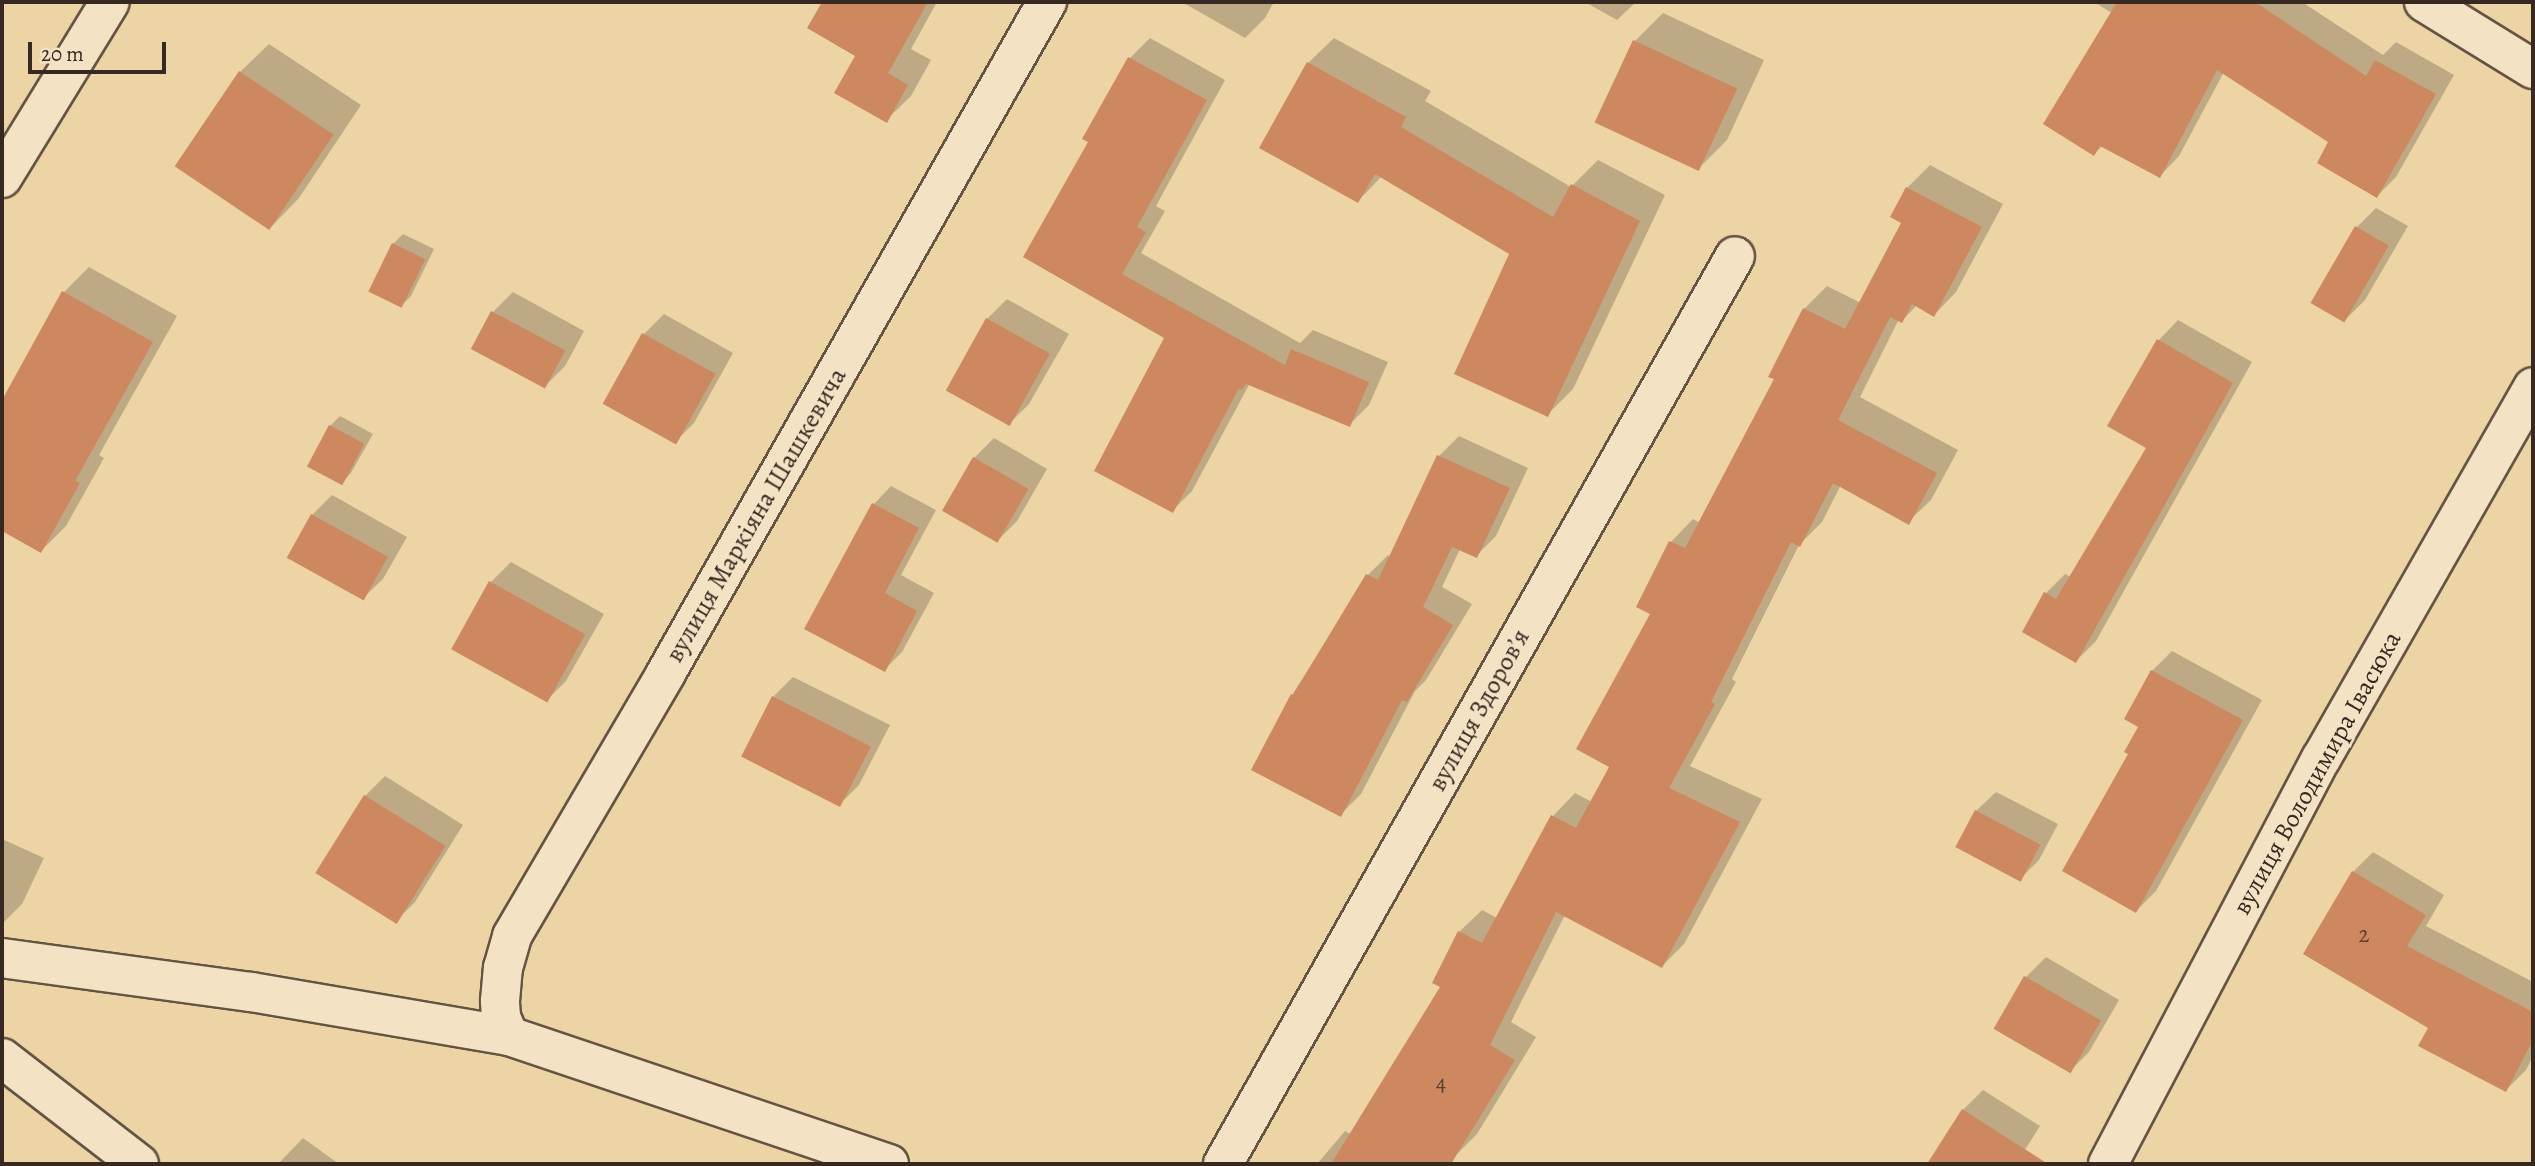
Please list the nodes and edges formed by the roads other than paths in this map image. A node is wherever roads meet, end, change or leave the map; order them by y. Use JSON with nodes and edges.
{"nodes":[{"id":1,"x":110,"y":2,"type":"edge"},
{"id":2,"x":1047,"y":2,"type":"edge"},
{"id":3,"x":2424,"y":2,"type":"edge"},
{"id":4,"x":2533,"y":69,"type":"edge"},
{"id":5,"x":2,"y":178,"type":"edge"},
{"id":6,"x":1735,"y":256,"type":"dead end"},
{"id":7,"x":2533,"y":387,"type":"edge"},
{"id":8,"x":2,"y":958,"type":"edge"},
{"id":9,"x":509,"y":1036,"type":"junction"},
{"id":10,"x":2,"y":1058,"type":"edge"},
{"id":11,"x":139,"y":1164,"type":"edge"},
{"id":12,"x":889,"y":1164,"type":"edge"},
{"id":13,"x":1223,"y":1164,"type":"edge"},
{"id":14,"x":2108,"y":1164,"type":"edge"}],
"edges":[{"from":1,"to":5,"type":"street"},
{"from":2,"to":9,"type":"street","name":"вулиця Маркіяна Шашкевича"},
{"from":3,"to":4,"type":"street"},
{"from":6,"to":13,"type":"street","name":"вулиця Здоровʼя"},
{"from":7,"to":14,"type":"street","name":"вулиця Володимира Івасюка"},
{"from":8,"to":9,"type":"street"},
{"from":9,"to":12,"type":"street"},
{"from":10,"to":11,"type":"street"}]}
